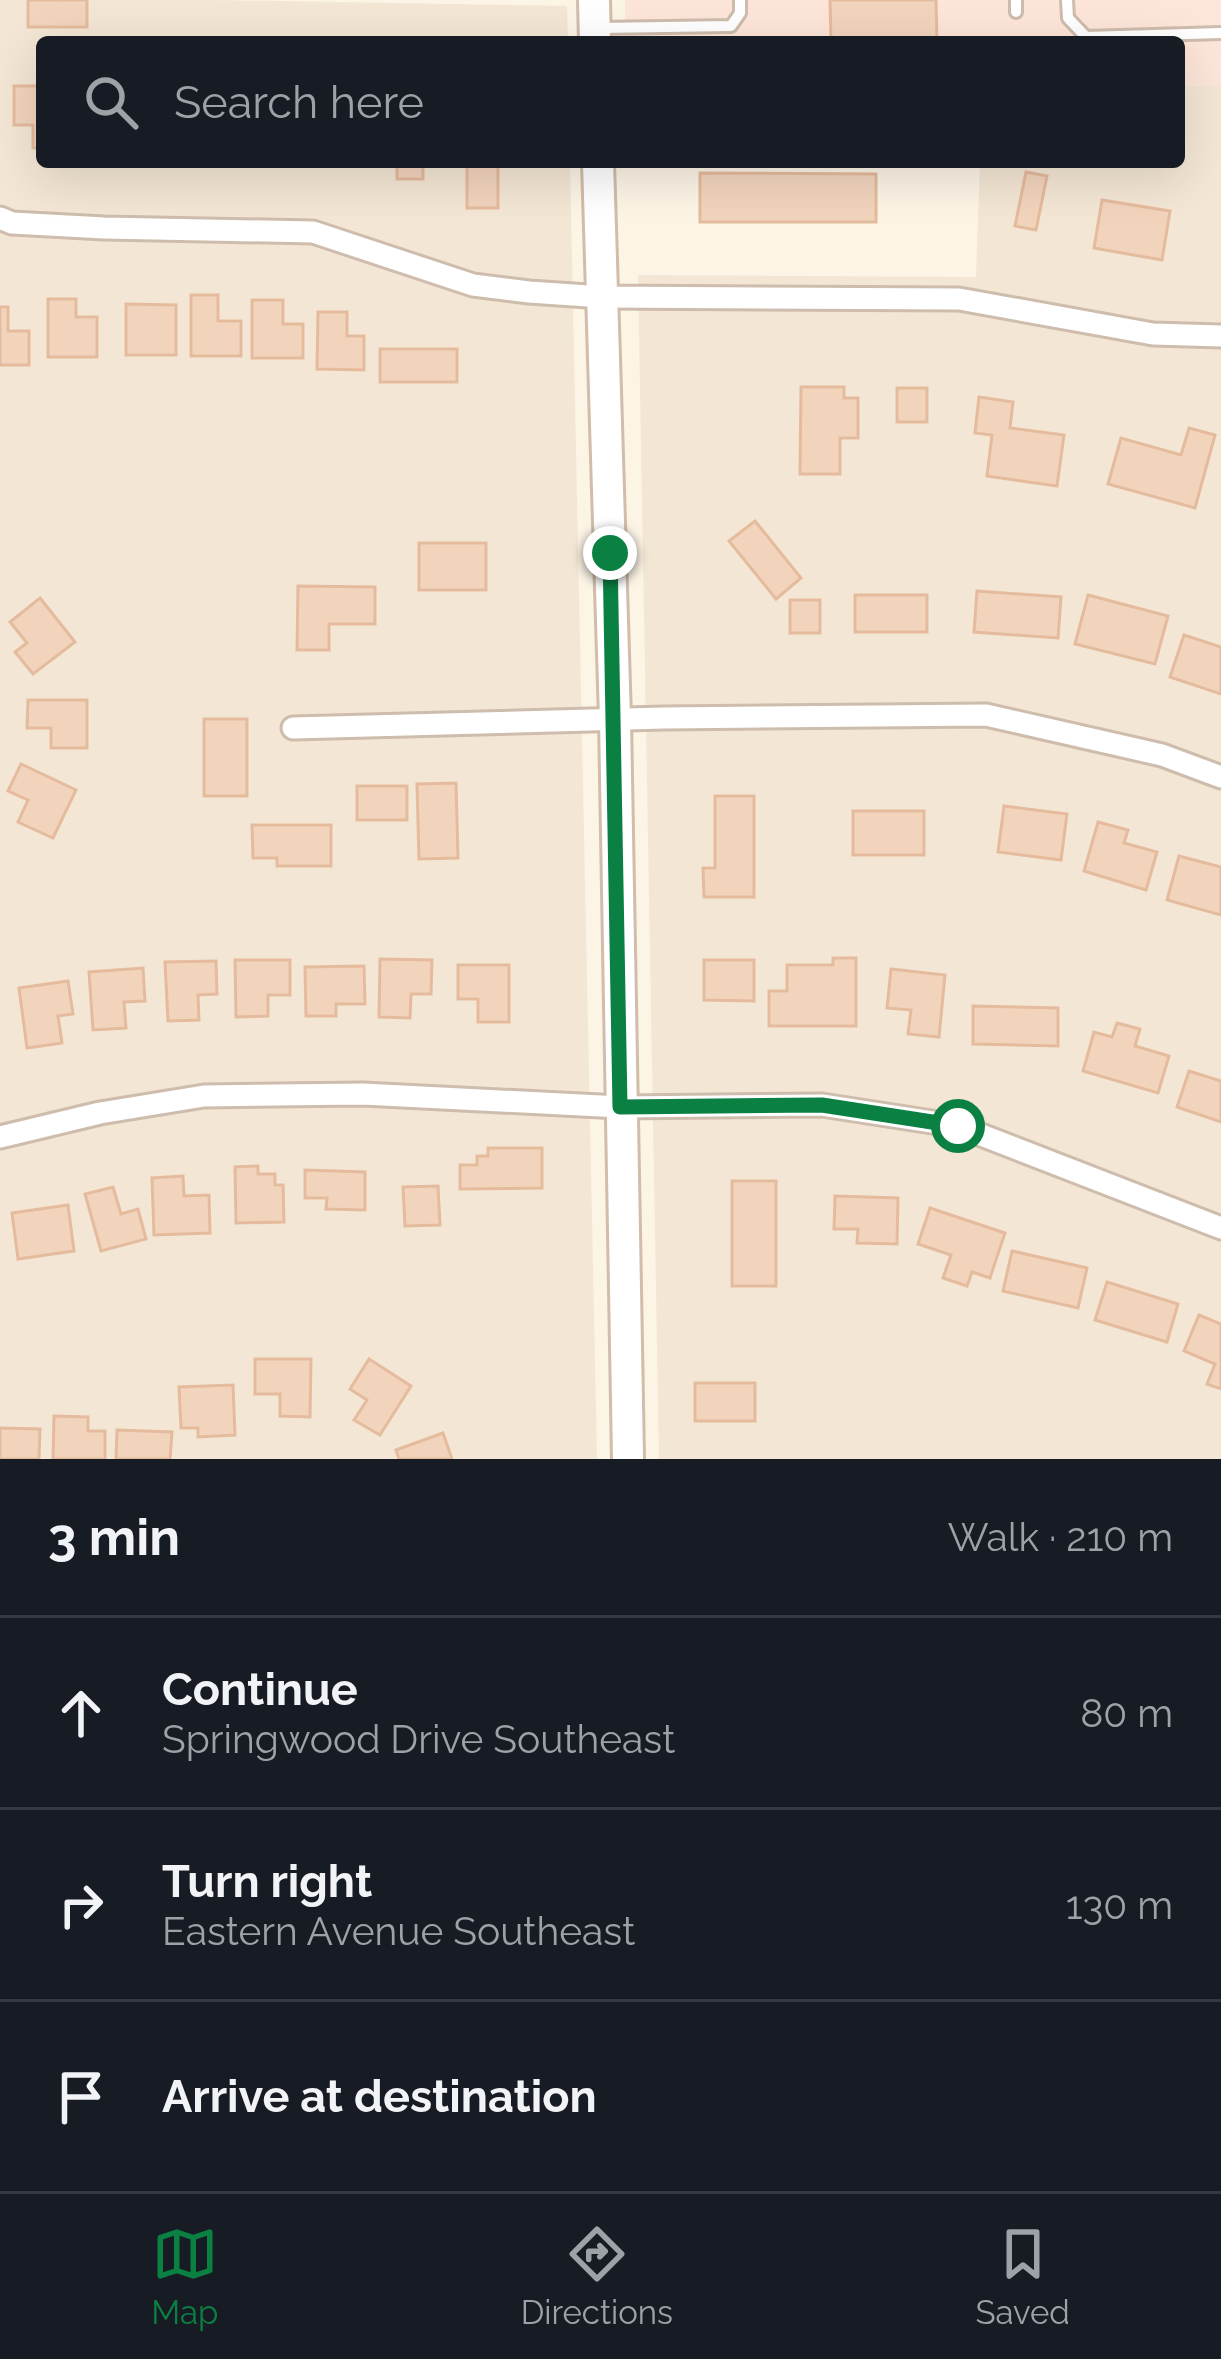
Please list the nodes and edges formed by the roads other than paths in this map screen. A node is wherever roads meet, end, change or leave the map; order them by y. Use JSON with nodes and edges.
{"nodes":[{"id":1,"x":740,"y":0,"type":"edge"},
{"id":2,"x":1067,"y":0,"type":"edge"},
{"id":3,"x":595,"y":23,"type":"edge"},
{"id":4,"x":1221,"y":33,"type":"edge"},
{"id":5,"x":1085,"y":36,"type":"edge"},
{"id":6,"x":1120,"y":36,"type":"edge"},
{"id":7,"x":598,"y":168,"type":"edge"},
{"id":8,"x":6,"y":220,"type":"edge"},
{"id":9,"x":603,"y":297,"type":"junction"},
{"id":10,"x":1221,"y":336,"type":"edge"},
{"id":11,"x":615,"y":718,"type":"junction"},
{"id":12,"x":293,"y":728,"type":"dead end"},
{"id":13,"x":1221,"y":777,"type":"edge"},
{"id":14,"x":620,"y":1107,"type":"junction"},
{"id":15,"x":0,"y":1137,"type":"edge"},
{"id":16,"x":1221,"y":1228,"type":"edge"},
{"id":17,"x":628,"y":1459,"type":"edge"}],
"edges":[{"from":1,"to":3,"type":"lane"},
{"from":2,"to":5,"type":"lane"},
{"from":4,"to":6,"type":"lane"},
{"from":7,"to":9,"type":"street"},
{"from":8,"to":9,"type":"street"},
{"from":9,"to":10,"type":"street"},
{"from":9,"to":11,"type":"street"},
{"from":11,"to":12,"type":"street"},
{"from":11,"to":13,"type":"street"},
{"from":11,"to":14,"type":"street"},
{"from":14,"to":15,"type":"street"},
{"from":14,"to":16,"type":"street"},
{"from":14,"to":17,"type":"street"}]}
